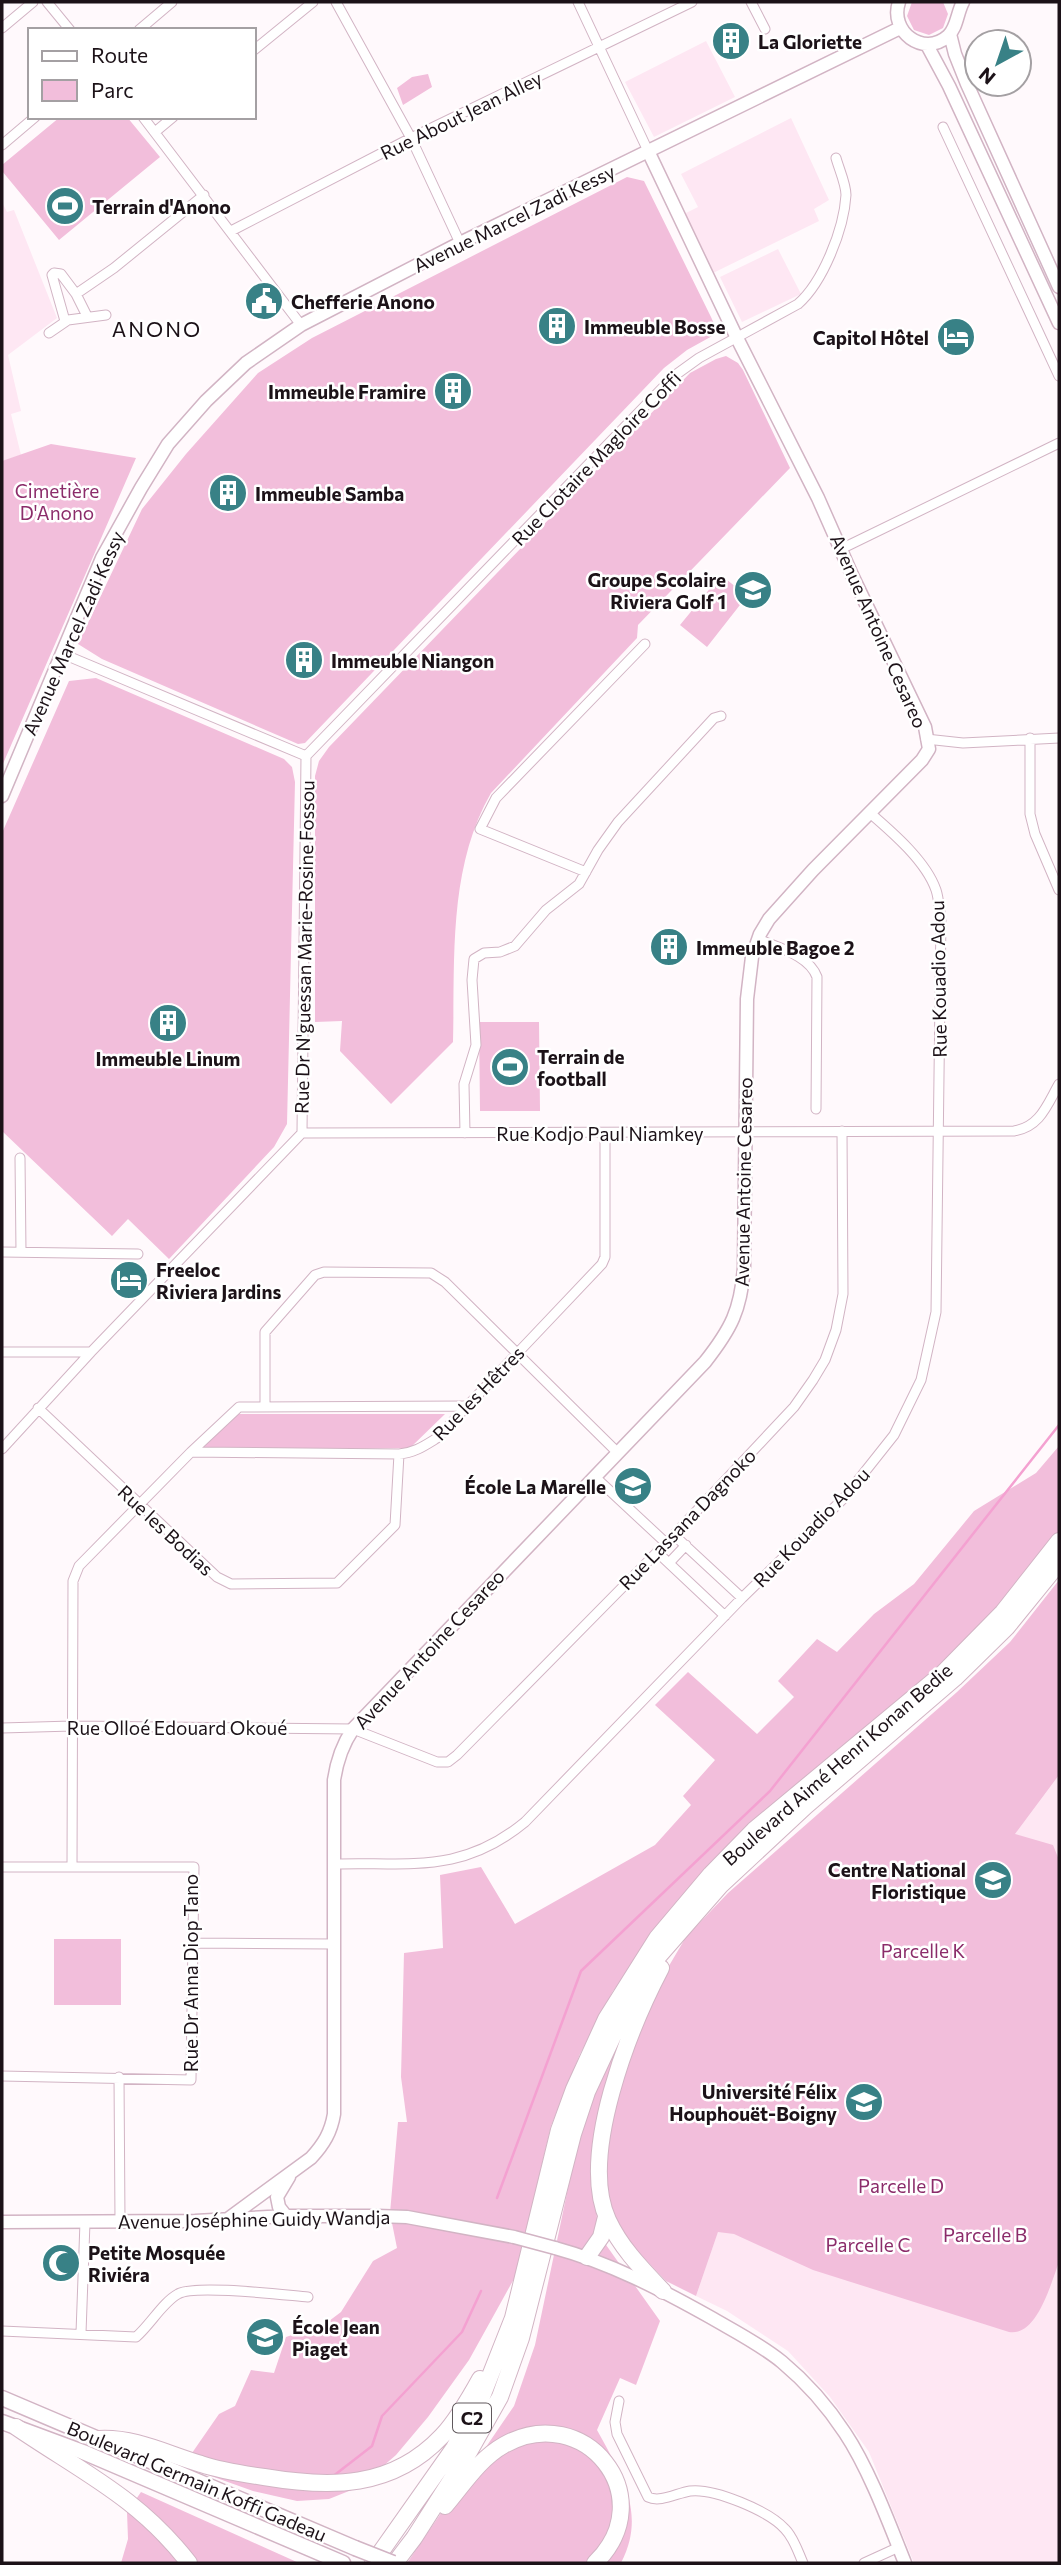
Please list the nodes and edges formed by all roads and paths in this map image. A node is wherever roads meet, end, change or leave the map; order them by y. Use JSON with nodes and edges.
{"nodes":[{"id":1,"x":33,"y":2,"type":"edge"},
{"id":2,"x":47,"y":2,"type":"edge"},
{"id":3,"x":172,"y":2,"type":"edge"},
{"id":4,"x":313,"y":2,"type":"edge"},
{"id":5,"x":336,"y":2,"type":"edge"},
{"id":6,"x":578,"y":2,"type":"edge"},
{"id":7,"x":692,"y":2,"type":"edge"},
{"id":8,"x":751,"y":2,"type":"edge"},
{"id":9,"x":897,"y":4,"type":"edge"},
{"id":10,"x":958,"y":5,"type":"edge"},
{"id":11,"x":2,"y":28,"type":"edge"},
{"id":12,"x":68,"y":28,"type":"edge"},
{"id":13,"x":141,"y":28,"type":"edge"},
{"id":14,"x":900,"y":28,"type":"junction"},
{"id":15,"x":765,"y":29,"type":"dead end"},
{"id":16,"x":950,"y":34,"type":"junction"},
{"id":17,"x":927,"y":45,"type":"junction"},
{"id":18,"x":599,"y":46,"type":"junction"},
{"id":19,"x":256,"y":48,"type":"edge"},
{"id":20,"x":33,"y":119,"type":"edge"},
{"id":21,"x":145,"y":119,"type":"edge"},
{"id":22,"x":171,"y":119,"type":"edge"},
{"id":23,"x":943,"y":127,"type":"dead end"},
{"id":24,"x":155,"y":132,"type":"junction"},
{"id":25,"x":411,"y":138,"type":"junction"},
{"id":26,"x":2,"y":145,"type":"edge"},
{"id":27,"x":649,"y":153,"type":"junction"},
{"id":28,"x":836,"y":158,"type":"dead end"},
{"id":29,"x":204,"y":195,"type":"junction"},
{"id":30,"x":231,"y":231,"type":"junction"},
{"id":31,"x":460,"y":243,"type":"junction"},
{"id":32,"x":1059,"y":287,"type":"edge"},
{"id":33,"x":76,"y":294,"type":"junction"},
{"id":34,"x":106,"y":315,"type":"dead end"},
{"id":35,"x":87,"y":316,"type":"junction"},
{"id":36,"x":65,"y":321,"type":"junction"},
{"id":37,"x":1059,"y":323,"type":"edge"},
{"id":38,"x":301,"y":325,"type":"junction"},
{"id":39,"x":49,"y":332,"type":"dead end"},
{"id":40,"x":736,"y":336,"type":"junction"},
{"id":41,"x":1059,"y":376,"type":"edge"},
{"id":42,"x":1059,"y":443,"type":"edge"},
{"id":43,"x":841,"y":549,"type":"junction"},
{"id":44,"x":645,"y":644,"type":"dead end"},
{"id":45,"x":63,"y":654,"type":"junction"},
{"id":46,"x":721,"y":716,"type":"dead end"},
{"id":47,"x":1030,"y":738,"type":"junction"},
{"id":48,"x":1059,"y":738,"type":"edge"},
{"id":49,"x":926,"y":739,"type":"junction"},
{"id":50,"x":306,"y":756,"type":"junction"},
{"id":51,"x":2,"y":796,"type":"edge"},
{"id":52,"x":870,"y":813,"type":"junction"},
{"id":53,"x":586,"y":872,"type":"junction"},
{"id":54,"x":1059,"y":890,"type":"edge"},
{"id":55,"x":758,"y":939,"type":"junction"},
{"id":56,"x":1059,"y":1084,"type":"edge"},
{"id":57,"x":816,"y":1109,"type":"dead end"},
{"id":58,"x":842,"y":1131,"type":"junction"},
{"id":59,"x":940,"y":1131,"type":"junction"},
{"id":60,"x":302,"y":1133,"type":"junction"},
{"id":61,"x":465,"y":1133,"type":"junction"},
{"id":62,"x":605,"y":1133,"type":"junction"},
{"id":63,"x":745,"y":1133,"type":"junction"},
{"id":64,"x":20,"y":1158,"type":"dead end"},
{"id":65,"x":2,"y":1252,"type":"edge"},
{"id":66,"x":21,"y":1252,"type":"junction"},
{"id":67,"x":138,"y":1254,"type":"dead end"},
{"id":68,"x":2,"y":1352,"type":"edge"},
{"id":69,"x":92,"y":1352,"type":"junction"},
{"id":70,"x":517,"y":1354,"type":"junction"},
{"id":71,"x":265,"y":1405,"type":"junction"},
{"id":72,"x":464,"y":1406,"type":"junction"},
{"id":73,"x":38,"y":1408,"type":"junction"},
{"id":74,"x":2,"y":1449,"type":"edge"},
{"id":75,"x":191,"y":1452,"type":"junction"},
{"id":76,"x":617,"y":1452,"type":"junction"},
{"id":77,"x":399,"y":1454,"type":"junction"},
{"id":78,"x":594,"y":1476,"type":"junction"},
{"id":79,"x":139,"y":1505,"type":"junction"},
{"id":80,"x":674,"y":1535,"type":"junction"},
{"id":81,"x":1059,"y":1541,"type":"edge"},
{"id":82,"x":666,"y":1543,"type":"junction"},
{"id":83,"x":686,"y":1545,"type":"junction"},
{"id":84,"x":657,"y":1552,"type":"junction"},
{"id":85,"x":669,"y":1563,"type":"junction"},
{"id":86,"x":1059,"y":1563,"type":"edge"},
{"id":87,"x":742,"y":1598,"type":"junction"},
{"id":88,"x":725,"y":1616,"type":"junction"},
{"id":89,"x":72,"y":1726,"type":"junction"},
{"id":90,"x":2,"y":1728,"type":"edge"},
{"id":91,"x":353,"y":1728,"type":"junction"},
{"id":92,"x":335,"y":1864,"type":"junction"},
{"id":93,"x":72,"y":1866,"type":"junction"},
{"id":94,"x":2,"y":1867,"type":"edge"},
{"id":95,"x":680,"y":1935,"type":"junction"},
{"id":96,"x":193,"y":1943,"type":"junction"},
{"id":97,"x":333,"y":1944,"type":"junction"},
{"id":98,"x":2,"y":2076,"type":"edge"},
{"id":99,"x":119,"y":2077,"type":"junction"},
{"id":100,"x":294,"y":2169,"type":"junction"},
{"id":101,"x":286,"y":2216,"type":"junction"},
{"id":102,"x":606,"y":2217,"type":"junction"},
{"id":103,"x":120,"y":2221,"type":"junction"},
{"id":104,"x":225,"y":2221,"type":"junction"},
{"id":105,"x":2,"y":2222,"type":"edge"},
{"id":106,"x":85,"y":2222,"type":"junction"},
{"id":107,"x":587,"y":2257,"type":"junction"},
{"id":108,"x":663,"y":2291,"type":"junction"},
{"id":109,"x":308,"y":2297,"type":"dead end"},
{"id":110,"x":517,"y":2297,"type":"junction"},
{"id":111,"x":2,"y":2330,"type":"edge"},
{"id":112,"x":81,"y":2333,"type":"junction"},
{"id":113,"x":2,"y":2398,"type":"edge"},
{"id":114,"x":619,"y":2401,"type":"dead end"},
{"id":115,"x":9,"y":2424,"type":"edge"},
{"id":116,"x":99,"y":2439,"type":"junction"},
{"id":117,"x":414,"y":2538,"type":"junction"},
{"id":118,"x":899,"y":2547,"type":"junction"},
{"id":119,"x":189,"y":2563,"type":"edge"},
{"id":120,"x":342,"y":2563,"type":"edge"},
{"id":121,"x":373,"y":2563,"type":"edge"},
{"id":122,"x":394,"y":2563,"type":"edge"},
{"id":123,"x":595,"y":2563,"type":"edge"},
{"id":124,"x":803,"y":2563,"type":"edge"},
{"id":125,"x":864,"y":2563,"type":"edge"},
{"id":126,"x":905,"y":2563,"type":"edge"}],
"edges":[{"from":1,"to":11,"type":"street"},
{"from":2,"to":12,"type":"street"},
{"from":3,"to":13,"type":"street"},
{"from":4,"to":19,"type":"street"},
{"from":5,"to":25,"type":"street"},
{"from":6,"to":18,"type":"street"},
{"from":7,"to":18,"type":"street","name":"Rue About Jean Alley"},
{"from":8,"to":15,"type":"street"},
{"from":9,"to":14,"type":"street"},
{"from":10,"to":16,"type":"street"},
{"from":14,"to":17,"type":"street"},
{"from":14,"to":27,"type":"street","name":"Avenue Marcel Zadi Kessy"},
{"from":16,"to":17,"type":"street"},
{"from":16,"to":32,"type":"street"},
{"from":17,"to":37,"type":"street"},
{"from":18,"to":25,"type":"street","name":"Rue About Jean Alley"},
{"from":18,"to":27,"type":"street"},
{"from":20,"to":26,"type":"street"},
{"from":21,"to":24,"type":"street"},
{"from":22,"to":24,"type":"street"},
{"from":23,"to":41,"type":"street"},
{"from":24,"to":29,"type":"street"},
{"from":25,"to":30,"type":"street","name":"Rue About Jean Alley"},
{"from":25,"to":31,"type":"street"},
{"from":27,"to":31,"type":"street","name":"Avenue Marcel Zadi Kessy"},
{"from":27,"to":40,"type":"street","name":"Avenue Antoine Cesareo"},
{"from":28,"to":40,"type":"street","name":"Rue Clotaire Magloire Coffi"},
{"from":29,"to":30,"type":"street"},
{"from":29,"to":33,"type":"street"},
{"from":30,"to":38,"type":"street"},
{"from":31,"to":38,"type":"street","name":"Avenue Marcel Zadi Kessy"},
{"from":33,"to":35,"type":"street"},
{"from":33,"to":36,"type":"street"},
{"from":34,"to":35,"type":"street"},
{"from":35,"to":36,"type":"street"},
{"from":36,"to":39,"type":"street"},
{"from":38,"to":45,"type":"street","name":"Avenue Marcel Zadi Kessy"},
{"from":40,"to":43,"type":"street","name":"Avenue Antoine Cesareo"},
{"from":40,"to":50,"type":"street","name":"Rue Clotaire Magloire Coffi"},
{"from":42,"to":43,"type":"street"},
{"from":43,"to":49,"type":"street","name":"Avenue Antoine Cesareo"},
{"from":44,"to":53,"type":"street"},
{"from":45,"to":50,"type":"street","name":"Rue Dr N'guessan Marie-Rosine Fossou"},
{"from":45,"to":51,"type":"street","name":"Avenue Marcel Zadi Kessy"},
{"from":46,"to":53,"type":"street"},
{"from":47,"to":48,"type":"street"},
{"from":47,"to":49,"type":"street"},
{"from":47,"to":54,"type":"street"},
{"from":49,"to":52,"type":"street","name":"Avenue Antoine Cesareo"},
{"from":50,"to":60,"type":"street","name":"Rue Dr N'guessan Marie-Rosine Fossou"},
{"from":52,"to":55,"type":"street","name":"Avenue Antoine Cesareo"},
{"from":52,"to":59,"type":"street","name":"Rue Kouadio Adou"},
{"from":53,"to":61,"type":"street"},
{"from":55,"to":57,"type":"street"},
{"from":55,"to":63,"type":"street","name":"Avenue Antoine Cesareo"},
{"from":56,"to":59,"type":"street","name":"Rue Kodjo Paul Niamkey"},
{"from":58,"to":59,"type":"street","name":"Rue Kodjo Paul Niamkey"},
{"from":58,"to":63,"type":"street","name":"Rue Kodjo Paul Niamkey"},
{"from":58,"to":80,"type":"street","name":"Rue Lassana Dagnoko"},
{"from":59,"to":87,"type":"street","name":"Rue Kouadio Adou"},
{"from":60,"to":61,"type":"street","name":"Rue Kodjo Paul Niamkey"},
{"from":60,"to":69,"type":"street","name":"Rue Dr N'guessan Marie-Rosine Fossou"},
{"from":61,"to":62,"type":"street","name":"Rue Kodjo Paul Niamkey"},
{"from":62,"to":63,"type":"street","name":"Rue Kodjo Paul Niamkey"},
{"from":62,"to":70,"type":"street","name":"Rue les Hêtres"},
{"from":63,"to":76,"type":"street","name":"Avenue Antoine Cesareo"},
{"from":64,"to":66,"type":"street"},
{"from":65,"to":66,"type":"street"},
{"from":66,"to":67,"type":"street"},
{"from":68,"to":69,"type":"street"},
{"from":69,"to":73,"type":"street","name":"Rue Dr N'guessan Marie-Rosine Fossou"},
{"from":70,"to":71,"type":"street"},
{"from":70,"to":72,"type":"street","name":"Rue les Hêtres"},
{"from":70,"to":76,"type":"street"},
{"from":71,"to":72,"type":"street"},
{"from":71,"to":75,"type":"street"},
{"from":72,"to":77,"type":"street","name":"Rue les Hêtres"},
{"from":73,"to":74,"type":"street","name":"Rue Dr N'guessan Marie-Rosine Fossou"},
{"from":73,"to":79,"type":"street","name":"Rue les Bodias"},
{"from":75,"to":77,"type":"street","name":"Rue les Hêtres"},
{"from":75,"to":79,"type":"street"},
{"from":76,"to":78,"type":"street","name":"Avenue Antoine Cesareo"},
{"from":77,"to":79,"type":"street","name":"Rue les Bodias"},
{"from":78,"to":82,"type":"street"},
{"from":78,"to":91,"type":"street","name":"Avenue Antoine Cesareo"},
{"from":79,"to":89,"type":"street"},
{"from":80,"to":82,"type":"street","name":"Rue Lassana Dagnoko"},
{"from":80,"to":83,"type":"street"},
{"from":81,"to":110,"type":"highway","name":"Boulevard Aimé Henri Konan Bedie"},
{"from":82,"to":84,"type":"street","name":"Rue Lassana Dagnoko"},
{"from":83,"to":85,"type":"street"},
{"from":83,"to":87,"type":"street"},
{"from":84,"to":85,"type":"street"},
{"from":84,"to":91,"type":"street","name":"Rue Lassana Dagnoko"},
{"from":85,"to":88,"type":"street"},
{"from":86,"to":95,"type":"highway","name":"Boulevard Aimé Henri Konan Bedie"},
{"from":87,"to":88,"type":"street","name":"Rue Kouadio Adou"},
{"from":88,"to":92,"type":"street","name":"Rue Kouadio Adou"},
{"from":89,"to":90,"type":"street","name":"Rue Olloé Edouard Okoué"},
{"from":89,"to":91,"type":"street","name":"Rue Olloé Edouard Okoué"},
{"from":89,"to":93,"type":"street"},
{"from":91,"to":92,"type":"street","name":"Avenue Antoine Cesareo"},
{"from":92,"to":97,"type":"street","name":"Avenue Antoine Cesareo"},
{"from":93,"to":94,"type":"street","name":"Rue Dr Anna Diop Tano"},
{"from":93,"to":96,"type":"street","name":"Rue Dr Anna Diop Tano"},
{"from":95,"to":102,"type":"highway"},
{"from":95,"to":117,"type":"highway","name":"Boulevard Aimé Henri Konan Bedie"},
{"from":96,"to":97,"type":"street"},
{"from":96,"to":99,"type":"street","name":"Rue Dr Anna Diop Tano"},
{"from":97,"to":100,"type":"street","name":"Avenue Antoine Cesareo"},
{"from":98,"to":99,"type":"street","name":"Rue Dr Anna Diop Tano"},
{"from":99,"to":103,"type":"street"},
{"from":100,"to":101,"type":"street"},
{"from":100,"to":104,"type":"street","name":"Avenue Antoine Cesareo"},
{"from":101,"to":104,"type":"street","name":"Avenue Joséphine Guidy Wandja"},
{"from":101,"to":107,"type":"street","name":"Avenue Joséphine Guidy Wandja","bridge":true},
{"from":102,"to":107,"type":"highway"},
{"from":102,"to":108,"type":"highway"},
{"from":103,"to":104,"type":"street","name":"Avenue Joséphine Guidy Wandja"},
{"from":103,"to":106,"type":"street","name":"Avenue Joséphine Guidy Wandja"},
{"from":105,"to":106,"type":"street","name":"Avenue Joséphine Guidy Wandja"},
{"from":106,"to":112,"type":"street"},
{"from":107,"to":108,"type":"street","name":"Avenue Joséphine Guidy Wandja"},
{"from":108,"to":118,"type":"street","name":"Avenue Joséphine Guidy Wandja"},
{"from":109,"to":112,"type":"street"},
{"from":110,"to":116,"type":"highway"},
{"from":110,"to":121,"type":"highway","name":"Boulevard Aimé Henri Konan Bedie","number":"C2"},
{"from":111,"to":112,"type":"street"},
{"from":113,"to":116,"type":"main road","name":"Boulevard Germain Koffi Gadeau"},
{"from":114,"to":124,"type":"street"},
{"from":115,"to":119,"type":"highway"},
{"from":115,"to":120,"type":"main road","name":"Boulevard Germain Koffi Gadeau"},
{"from":116,"to":122,"type":"main road","name":"Boulevard Germain Koffi Gadeau","bridge":true},
{"from":117,"to":122,"type":"highway","name":"Boulevard Aimé Henri Konan Bedie"},
{"from":117,"to":123,"type":"highway"},
{"from":118,"to":125,"type":"street"},
{"from":118,"to":126,"type":"street","name":"Avenue Joséphine Guidy Wandja"}]}
